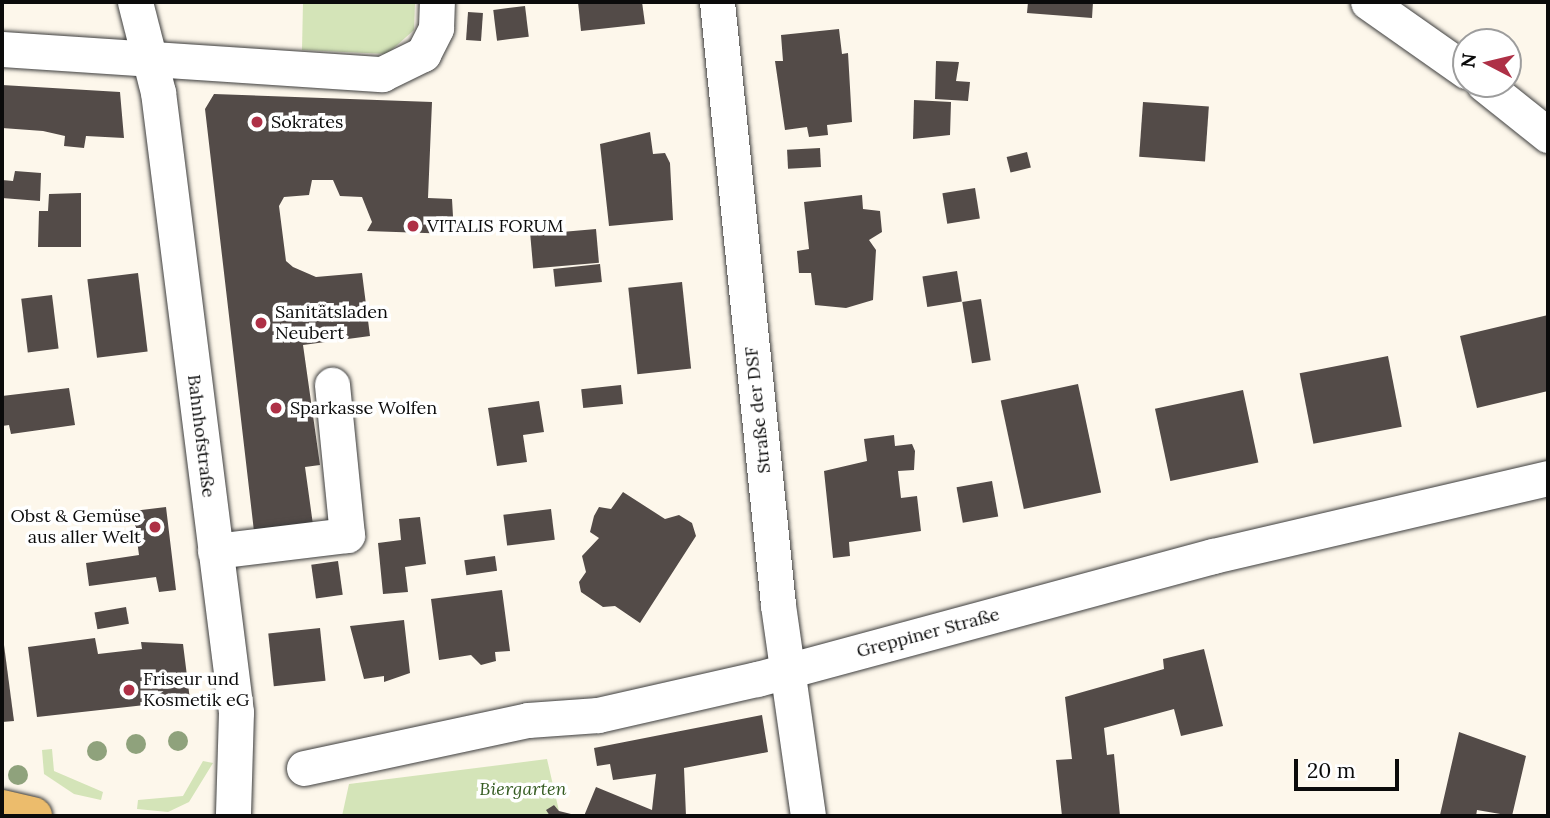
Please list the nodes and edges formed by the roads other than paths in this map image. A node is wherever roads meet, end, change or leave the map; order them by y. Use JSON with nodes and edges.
{"nodes":[{"id":1,"x":135,"y":2,"type":"edge"},
{"id":2,"x":437,"y":2,"type":"edge"},
{"id":3,"x":717,"y":2,"type":"edge"},
{"id":4,"x":1368,"y":2,"type":"edge"},
{"id":5,"x":2,"y":49,"type":"edge"},
{"id":6,"x":151,"y":57,"type":"junction"},
{"id":7,"x":1452,"y":61,"type":"edge"},
{"id":8,"x":1502,"y":98,"type":"edge"},
{"id":9,"x":1548,"y":135,"type":"edge"},
{"id":10,"x":332,"y":385,"type":"dead end"},
{"id":11,"x":1548,"y":478,"type":"edge"},
{"id":12,"x":215,"y":551,"type":"junction"},
{"id":13,"x":788,"y":670,"type":"junction"},
{"id":14,"x":304,"y":768,"type":"dead end"},
{"id":15,"x":2,"y":809,"type":"edge"},
{"id":16,"x":33,"y":816,"type":"edge"},
{"id":17,"x":233,"y":816,"type":"edge"},
{"id":18,"x":808,"y":816,"type":"edge"}],
"edges":[{"from":1,"to":6,"type":"street","name":"Bahnhofstraße"},
{"from":2,"to":6,"type":"street"},
{"from":3,"to":13,"type":"street","name":"Straße der DSF"},
{"from":4,"to":7,"type":"street"},
{"from":5,"to":6,"type":"street"},
{"from":6,"to":12,"type":"street","name":"Bahnhofstraße"},
{"from":8,"to":9,"type":"street"},
{"from":10,"to":12,"type":"street"},
{"from":11,"to":13,"type":"street","name":"Greppiner Straße"},
{"from":12,"to":17,"type":"street","name":"Bahnhofstraße"},
{"from":13,"to":14,"type":"street","name":"Greppiner Straße"},
{"from":13,"to":18,"type":"street","name":"Straße der DSF"},
{"from":15,"to":16,"type":"main road"}]}
